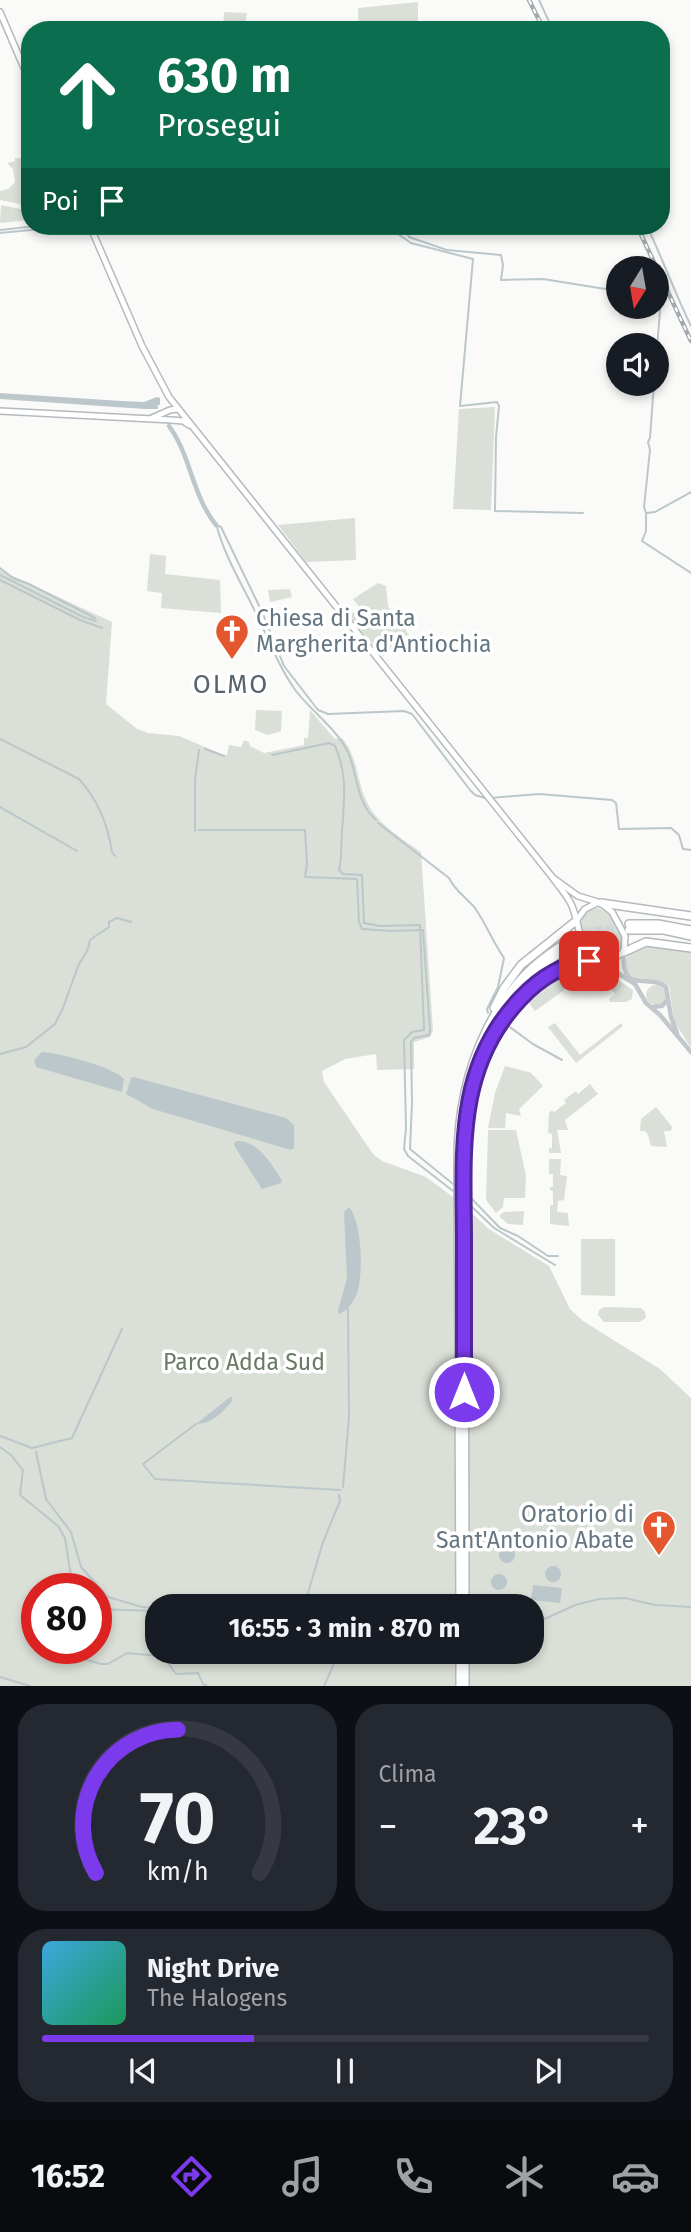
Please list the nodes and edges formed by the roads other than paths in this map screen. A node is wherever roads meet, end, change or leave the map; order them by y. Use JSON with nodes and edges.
{"nodes":[{"id":1,"x":0,"y":12,"type":"edge"},
{"id":2,"x":21,"y":61,"type":"edge"},
{"id":3,"x":94,"y":235,"type":"edge"},
{"id":4,"x":169,"y":397,"type":"junction"},
{"id":5,"x":178,"y":409,"type":"junction"},
{"id":6,"x":0,"y":411,"type":"edge"},
{"id":7,"x":164,"y":413,"type":"junction"},
{"id":8,"x":149,"y":418,"type":"junction"},
{"id":9,"x":171,"y":420,"type":"junction"},
{"id":10,"x":196,"y":432,"type":"junction"},
{"id":11,"x":553,"y":878,"type":"junction"},
{"id":12,"x":600,"y":903,"type":"junction"},
{"id":13,"x":691,"y":916,"type":"edge"},
{"id":14,"x":576,"y":920,"type":"junction"},
{"id":15,"x":691,"y":930,"type":"edge"},
{"id":16,"x":691,"y":936,"type":"edge"},
{"id":17,"x":576,"y":941,"type":"tunnel mouth"},
{"id":18,"x":691,"y":948,"type":"edge"},
{"id":19,"x":624,"y":952,"type":"junction"},
{"id":20,"x":598,"y":960,"type":"junction"},
{"id":21,"x":652,"y":982,"type":"junction"},
{"id":22,"x":668,"y":995,"type":"junction"},
{"id":23,"x":643,"y":996,"type":"junction"},
{"id":24,"x":651,"y":1007,"type":"junction"},
{"id":25,"x":679,"y":1037,"type":"junction"},
{"id":26,"x":483,"y":1045,"type":"junction"},
{"id":27,"x":691,"y":1052,"type":"edge"},
{"id":28,"x":462,"y":1538,"type":"junction"},
{"id":29,"x":460,"y":1594,"type":"edge"},
{"id":30,"x":464,"y":1594,"type":"edge"},
{"id":31,"x":461,"y":1664,"type":"edge"},
{"id":32,"x":464,"y":1664,"type":"edge"},
{"id":33,"x":463,"y":1686,"type":"edge"}],
"edges":[{"from":1,"to":2,"type":"main road"},
{"from":3,"to":4,"type":"main road"},
{"from":4,"to":5,"type":"main road"},
{"from":4,"to":7,"type":"main road"},
{"from":5,"to":7,"type":"main road"},
{"from":5,"to":9,"type":"main road"},
{"from":5,"to":10,"type":"main road"},
{"from":6,"to":8,"type":"main road"},
{"from":7,"to":8,"type":"main road"},
{"from":8,"to":9,"type":"main road"},
{"from":9,"to":10,"type":"main road"},
{"from":10,"to":11,"type":"main road"},
{"from":11,"to":12,"type":"main road"},
{"from":11,"to":14,"type":"main road"},
{"from":12,"to":13,"type":"highway"},
{"from":12,"to":14,"type":"main road"},
{"from":12,"to":19,"type":"main road"},
{"from":14,"to":20,"type":"main road"},
{"from":14,"to":26,"type":"highway"},
{"from":15,"to":16,"type":"highway"},
{"from":17,"to":26,"type":"highway"},
{"from":18,"to":19,"type":"highway"},
{"from":19,"to":20,"type":"main road"},
{"from":19,"to":21,"type":"street"},
{"from":20,"to":23,"type":"street"},
{"from":20,"to":26,"type":"highway"},
{"from":21,"to":22,"type":"street"},
{"from":21,"to":23,"type":"street"},
{"from":22,"to":24,"type":"street"},
{"from":22,"to":25,"type":"street"},
{"from":23,"to":24,"type":"street"},
{"from":24,"to":25,"type":"street"},
{"from":25,"to":27,"type":"street"},
{"from":26,"to":28,"type":"highway"},
{"from":28,"to":29,"type":"highway"},
{"from":28,"to":30,"type":"highway"},
{"from":31,"to":33,"type":"highway"},
{"from":32,"to":33,"type":"highway"}]}
